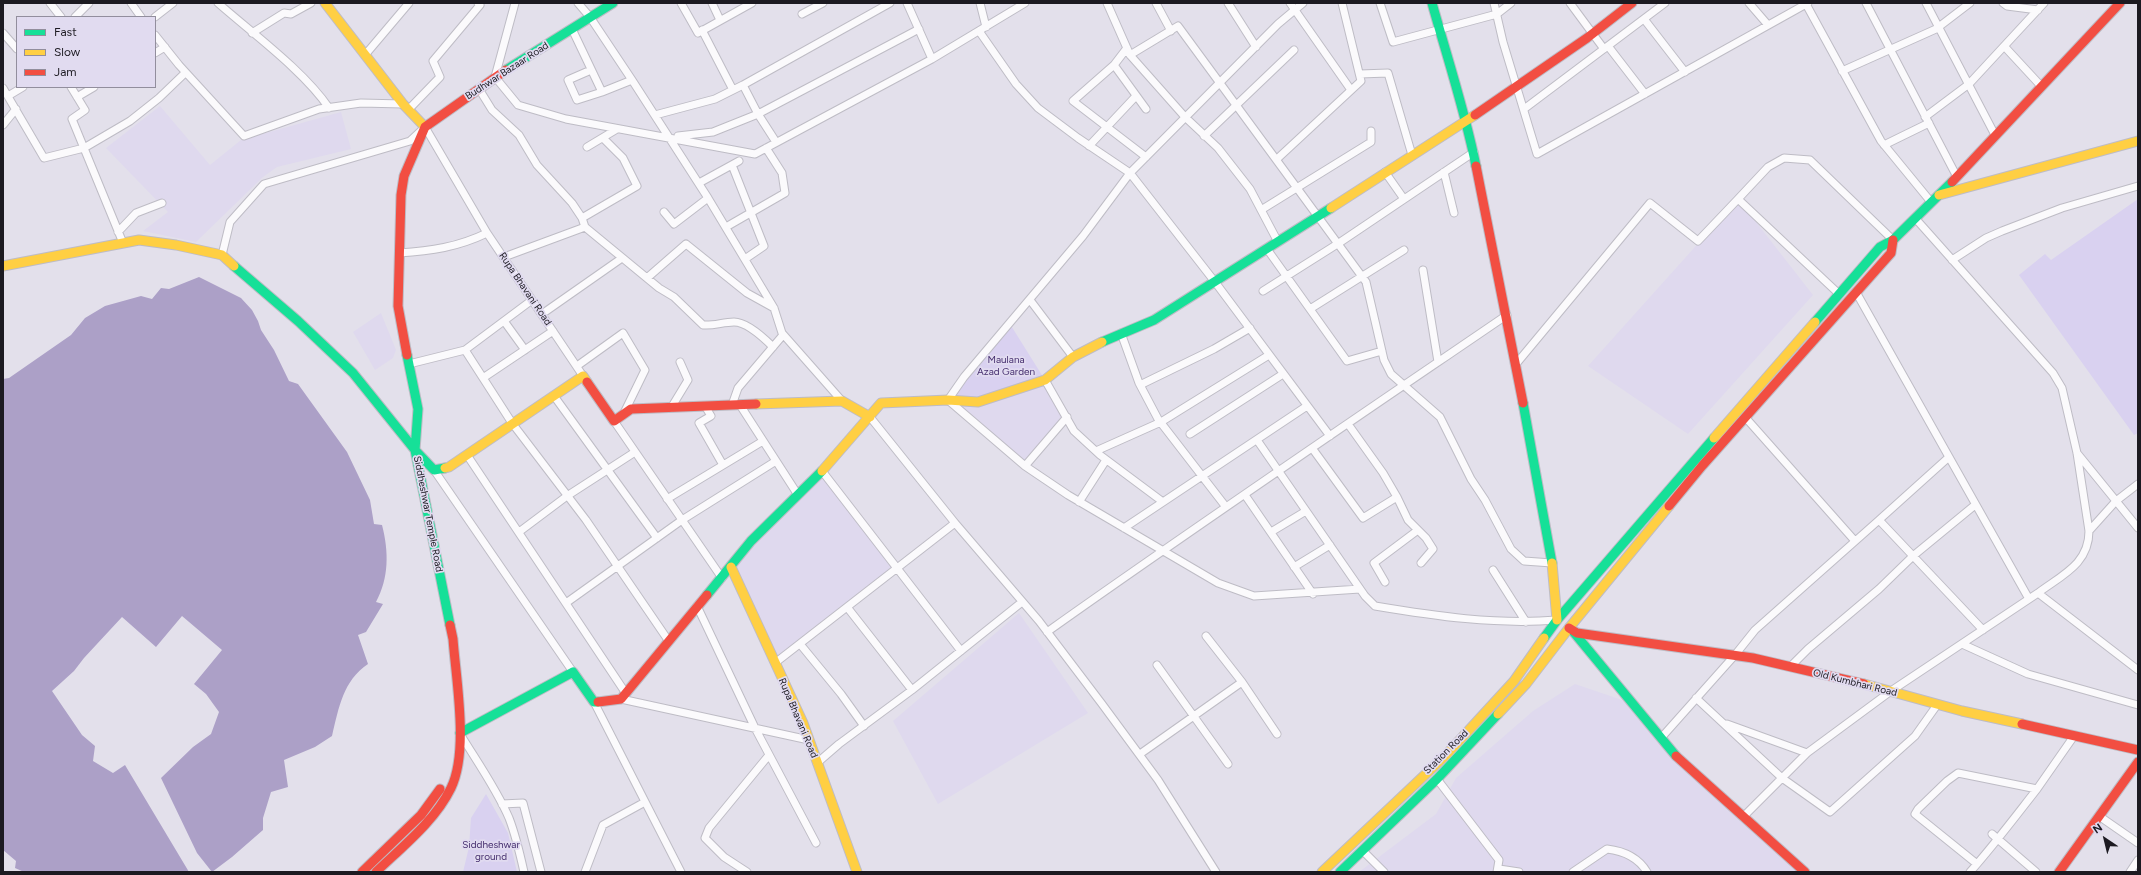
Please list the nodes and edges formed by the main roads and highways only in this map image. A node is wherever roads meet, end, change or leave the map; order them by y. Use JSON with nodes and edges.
{"nodes":[{"id":1,"x":325,"y":3,"type":"edge"},
{"id":2,"x":613,"y":3,"type":"edge"},
{"id":3,"x":1432,"y":3,"type":"edge"},
{"id":4,"x":1632,"y":3,"type":"edge"},
{"id":5,"x":2120,"y":3,"type":"edge"},
{"id":6,"x":1467,"y":120,"type":"junction"},
{"id":7,"x":425,"y":127,"type":"junction"},
{"id":8,"x":2138,"y":141,"type":"edge"},
{"id":9,"x":1938,"y":195,"type":"junction"},
{"id":10,"x":1893,"y":240,"type":"junction"},
{"id":11,"x":3,"y":266,"type":"edge"},
{"id":12,"x":870,"y":417,"type":"junction"},
{"id":13,"x":416,"y":450,"type":"junction"},
{"id":14,"x":731,"y":567,"type":"junction"},
{"id":15,"x":1557,"y":620,"type":"junction"},
{"id":16,"x":1569,"y":628,"type":"junction"},
{"id":17,"x":460,"y":733,"type":"junction"},
{"id":18,"x":2138,"y":750,"type":"edge"},
{"id":19,"x":2138,"y":762,"type":"edge"},
{"id":20,"x":459,"y":764,"type":"junction"},
{"id":21,"x":362,"y":872,"type":"edge"},
{"id":22,"x":376,"y":872,"type":"edge"},
{"id":23,"x":857,"y":872,"type":"edge"},
{"id":24,"x":1322,"y":872,"type":"edge"},
{"id":25,"x":1340,"y":872,"type":"edge"},
{"id":26,"x":1805,"y":872,"type":"edge"},
{"id":27,"x":2058,"y":872,"type":"edge"}],
"edges":[{"from":1,"to":7,"type":"main road","name":"Rupa Bhavani Road"},
{"from":2,"to":7,"type":"main road","name":"Budhwar Bazaar Road"},
{"from":3,"to":6,"type":"main road"},
{"from":4,"to":6,"type":"main road"},
{"from":5,"to":9,"type":"main road"},
{"from":6,"to":12,"type":"main road"},
{"from":6,"to":15,"type":"main road"},
{"from":7,"to":13,"type":"main road","name":"Siddheshwar Temple Road"},
{"from":8,"to":9,"type":"main road"},
{"from":9,"to":10,"type":"main road"},
{"from":10,"to":15,"type":"main road","name":"Station Road"},
{"from":10,"to":16,"type":"main road"},
{"from":11,"to":13,"type":"main road"},
{"from":12,"to":13,"type":"main road","name":"Rupa Bhavani Road"},
{"from":12,"to":14,"type":"main road"},
{"from":13,"to":17,"type":"main road","name":"Siddheshwar Temple Road"},
{"from":14,"to":17,"type":"main road"},
{"from":14,"to":23,"type":"main road","name":"Rupa Bhavani Road"},
{"from":15,"to":24,"type":"main road","name":"Station Road"},
{"from":16,"to":18,"type":"main road","name":"Old Kumbhari Road"},
{"from":16,"to":25,"type":"main road"},
{"from":16,"to":26,"type":"main road"},
{"from":17,"to":20,"type":"main road","name":"Siddheshwar Temple Road"},
{"from":19,"to":27,"type":"main road"},
{"from":20,"to":21,"type":"main road"},
{"from":20,"to":22,"type":"main road","name":"Siddheshwar Temple Road"}]}
